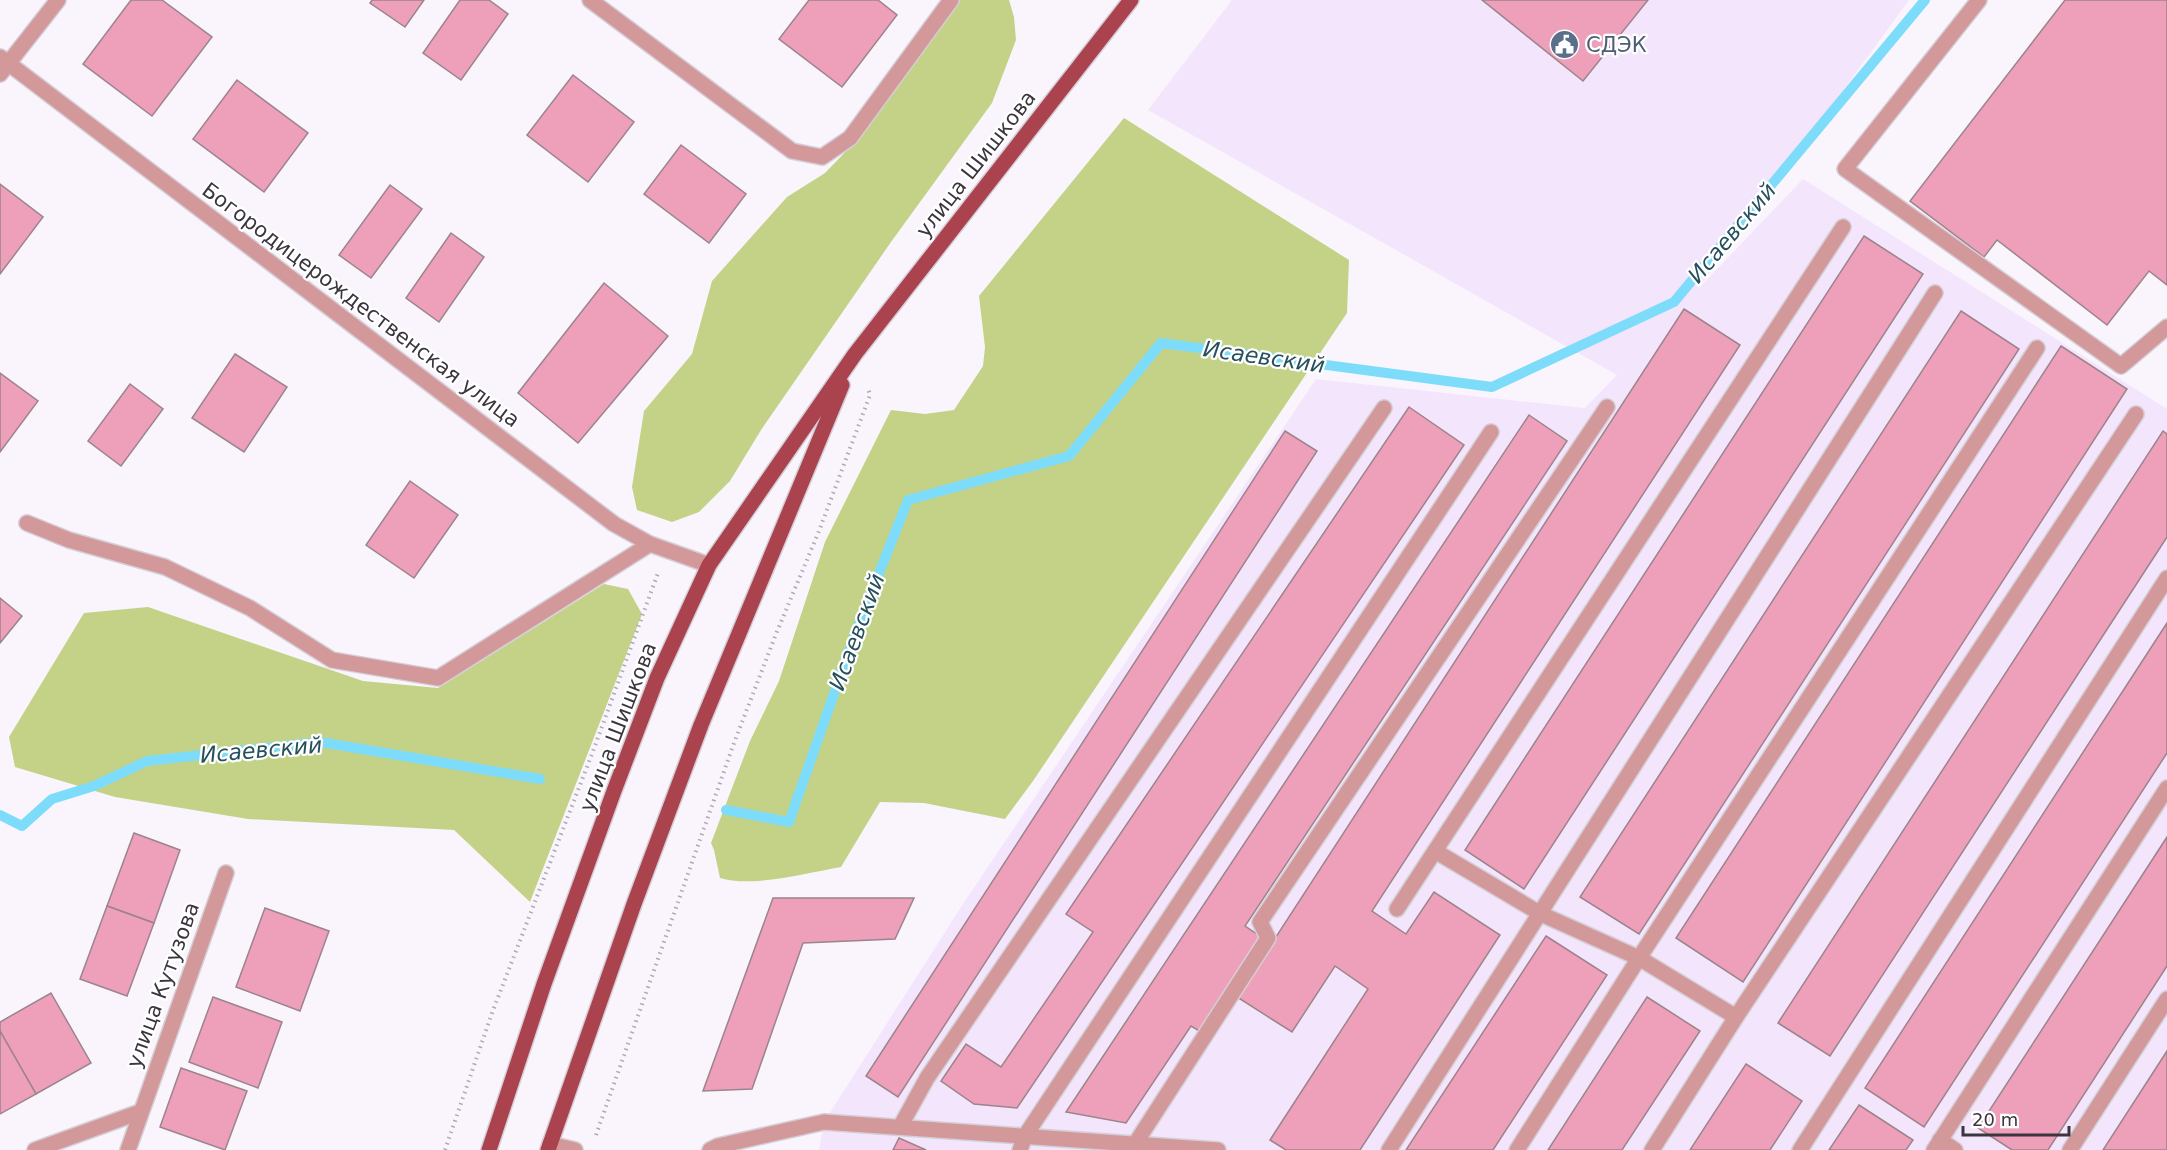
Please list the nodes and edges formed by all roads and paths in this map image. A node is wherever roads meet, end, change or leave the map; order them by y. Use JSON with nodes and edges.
{"nodes":[{"id":1,"x":58,"y":0,"type":"edge"},
{"id":2,"x":590,"y":0,"type":"edge"},
{"id":3,"x":951,"y":0,"type":"edge"},
{"id":4,"x":1131,"y":0,"type":"edge"},
{"id":5,"x":1979,"y":0,"type":"edge"},
{"id":6,"x":3,"y":64,"type":"edge"},
{"id":7,"x":1842,"y":227,"type":"dead end"},
{"id":8,"x":1935,"y":293,"type":"dead end"},
{"id":9,"x":2167,"y":327,"type":"edge"},
{"id":10,"x":2037,"y":348,"type":"dead end"},
{"id":11,"x":855,"y":354,"type":"junction"},
{"id":12,"x":1607,"y":407,"type":"dead end"},
{"id":13,"x":1384,"y":408,"type":"dead end"},
{"id":14,"x":2136,"y":414,"type":"dead end"},
{"id":15,"x":1491,"y":432,"type":"dead end"},
{"id":16,"x":27,"y":523,"type":"dead end"},
{"id":17,"x":650,"y":544,"type":"junction"},
{"id":18,"x":667,"y":550,"type":"junction"},
{"id":19,"x":709,"y":566,"type":"junction"},
{"id":20,"x":2167,"y":578,"type":"edge"},
{"id":21,"x":2167,"y":788,"type":"edge"},
{"id":22,"x":1435,"y":851,"type":"junction"},
{"id":23,"x":226,"y":873,"type":"dead end"},
{"id":24,"x":1397,"y":909,"type":"dead end"},
{"id":25,"x":1540,"y":914,"type":"junction"},
{"id":26,"x":1639,"y":958,"type":"junction"},
{"id":27,"x":2167,"y":999,"type":"edge"},
{"id":28,"x":1736,"y":1017,"type":"junction"},
{"id":29,"x":140,"y":1112,"type":"junction"},
{"id":30,"x":900,"y":1127,"type":"junction"},
{"id":31,"x":594,"y":1140,"type":"dead end"},
{"id":32,"x":1023,"y":1143,"type":"edge"},
{"id":33,"x":1135,"y":1144,"type":"junction"},
{"id":34,"x":1937,"y":1145,"type":"edge"},
{"id":35,"x":549,"y":1147,"type":"edge"},
{"id":36,"x":35,"y":1150,"type":"edge"},
{"id":37,"x":128,"y":1150,"type":"edge"},
{"id":38,"x":445,"y":1150,"type":"edge"},
{"id":39,"x":489,"y":1150,"type":"edge"},
{"id":40,"x":575,"y":1150,"type":"edge"},
{"id":41,"x":710,"y":1150,"type":"edge"},
{"id":42,"x":1218,"y":1150,"type":"edge"},
{"id":43,"x":1389,"y":1150,"type":"edge"},
{"id":44,"x":1517,"y":1150,"type":"edge"},
{"id":45,"x":1652,"y":1150,"type":"edge"},
{"id":46,"x":1800,"y":1150,"type":"edge"},
{"id":47,"x":1954,"y":1150,"type":"edge"},
{"id":48,"x":2070,"y":1150,"type":"edge"}],
"edges":[{"from":1,"to":6,"type":"street"},
{"from":2,"to":3,"type":"street"},
{"from":4,"to":11,"type":"main road","name":"улица Шишкова"},
{"from":5,"to":9,"type":"street"},
{"from":6,"to":17,"type":"street","name":"Богородицерождественская улица"},
{"from":7,"to":22,"type":"street"},
{"from":8,"to":25,"type":"street"},
{"from":10,"to":26,"type":"street"},
{"from":11,"to":19,"type":"main road","name":"улица Шишкова"},
{"from":11,"to":31,"type":"path"},
{"from":11,"to":35,"type":"main road","name":"улица Шишкова"},
{"from":12,"to":33,"type":"street"},
{"from":13,"to":30,"type":"street"},
{"from":14,"to":28,"type":"street"},
{"from":15,"to":32,"type":"street"},
{"from":16,"to":17,"type":"street"},
{"from":17,"to":18,"type":"street","name":"Богородицерождественская улица"},
{"from":18,"to":19,"type":"street","name":"Богородицерождественская улица"},
{"from":18,"to":38,"type":"path"},
{"from":19,"to":39,"type":"main road","name":"улица Шишкова"},
{"from":20,"to":46,"type":"street"},
{"from":21,"to":34,"type":"street"},
{"from":22,"to":24,"type":"street"},
{"from":22,"to":25,"type":"street"},
{"from":23,"to":29,"type":"street","name":"улица Кутузова"},
{"from":25,"to":26,"type":"street"},
{"from":25,"to":43,"type":"street"},
{"from":26,"to":28,"type":"street"},
{"from":26,"to":44,"type":"street"},
{"from":27,"to":48,"type":"street"},
{"from":28,"to":45,"type":"street"},
{"from":29,"to":36,"type":"street"},
{"from":29,"to":37,"type":"street","name":"улица Кутузова"},
{"from":30,"to":32,"type":"street"},
{"from":30,"to":41,"type":"street"},
{"from":32,"to":33,"type":"street"},
{"from":33,"to":42,"type":"street"},
{"from":34,"to":47,"type":"street"},
{"from":35,"to":40,"type":"street"}]}
